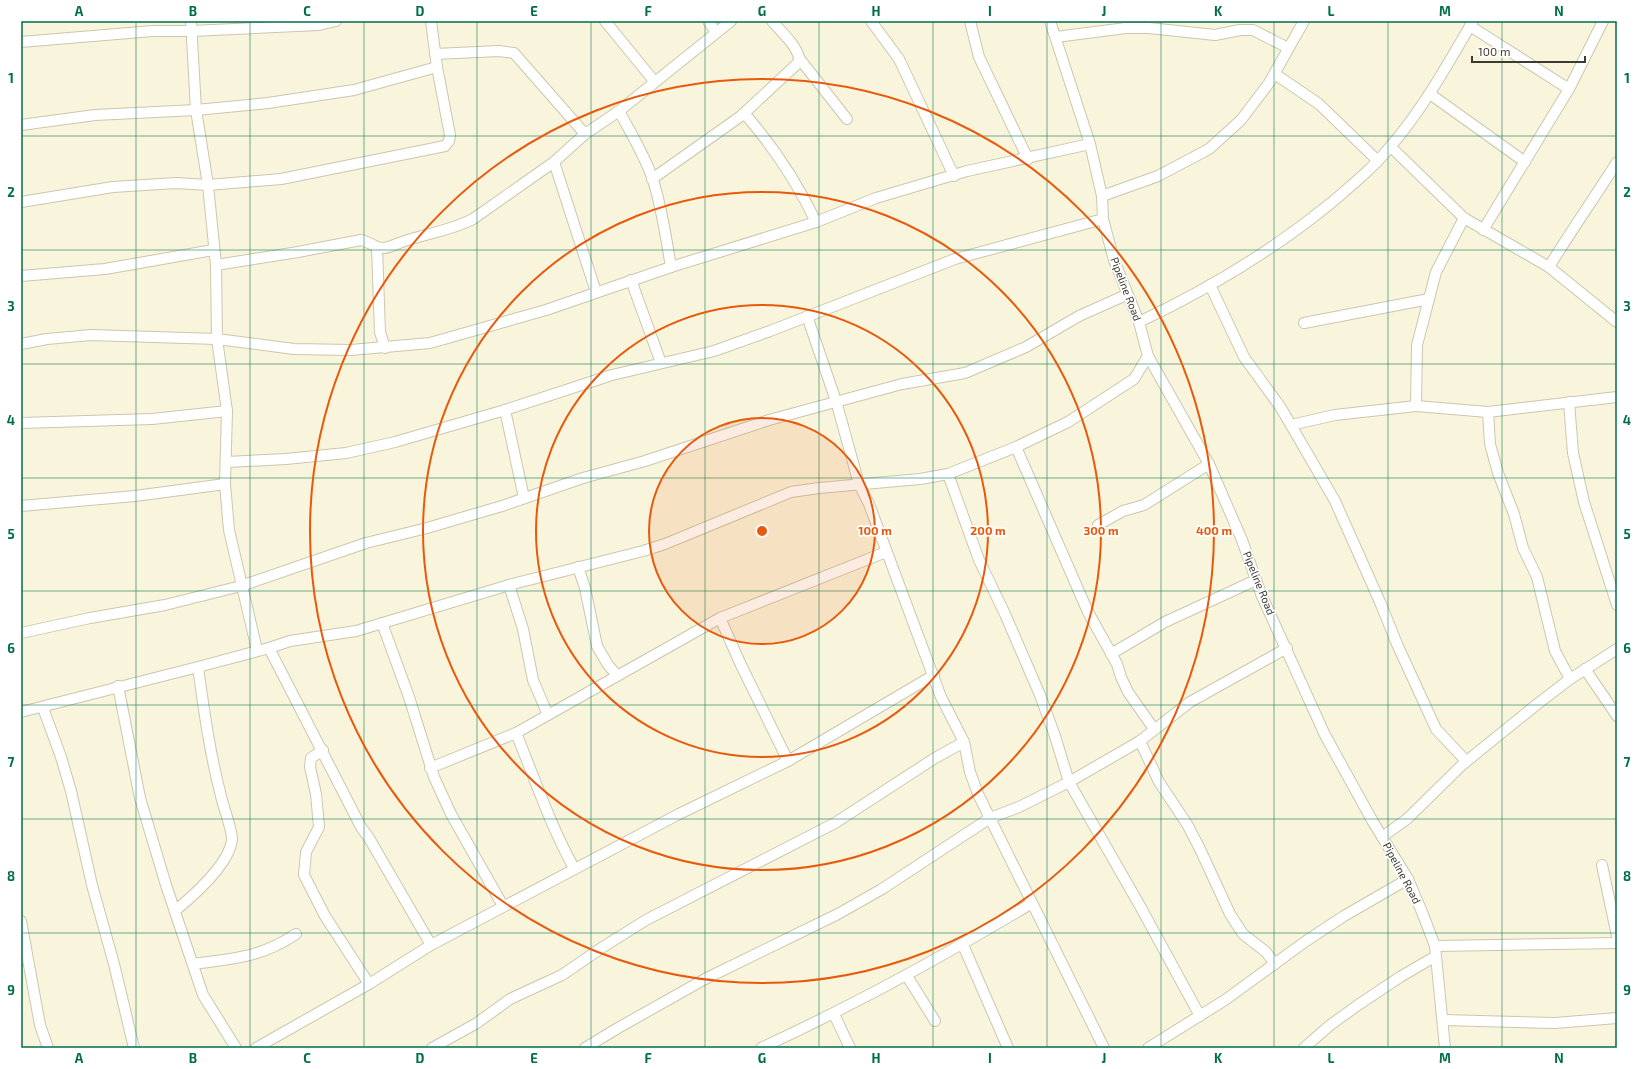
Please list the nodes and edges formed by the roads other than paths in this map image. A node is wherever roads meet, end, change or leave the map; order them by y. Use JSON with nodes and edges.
{"nodes":[{"id":1,"x":336,"y":21,"type":"edge"},
{"id":2,"x":431,"y":21,"type":"edge"},
{"id":3,"x":605,"y":21,"type":"edge"},
{"id":4,"x":708,"y":21,"type":"edge"},
{"id":5,"x":731,"y":21,"type":"edge"},
{"id":6,"x":772,"y":21,"type":"edge"},
{"id":7,"x":871,"y":21,"type":"edge"},
{"id":8,"x":970,"y":21,"type":"edge"},
{"id":9,"x":1050,"y":21,"type":"edge"},
{"id":10,"x":1304,"y":21,"type":"edge"},
{"id":11,"x":1603,"y":21,"type":"edge"},
{"id":12,"x":1471,"y":24,"type":"edge"},
{"id":13,"x":191,"y":26,"type":"edge"},
{"id":14,"x":716,"y":32,"type":"junction"},
{"id":15,"x":1056,"y":37,"type":"junction"},
{"id":16,"x":21,"y":42,"type":"edge"},
{"id":17,"x":1288,"y":48,"type":"junction"},
{"id":18,"x":435,"y":54,"type":"junction"},
{"id":19,"x":799,"y":58,"type":"junction"},
{"id":20,"x":437,"y":67,"type":"junction"},
{"id":21,"x":1275,"y":74,"type":"junction"},
{"id":22,"x":654,"y":81,"type":"junction"},
{"id":23,"x":1569,"y":89,"type":"junction"},
{"id":24,"x":1430,"y":94,"type":"junction"},
{"id":25,"x":196,"y":110,"type":"junction"},
{"id":26,"x":619,"y":111,"type":"junction"},
{"id":27,"x":744,"y":113,"type":"junction"},
{"id":28,"x":848,"y":119,"type":"dead end"},
{"id":29,"x":21,"y":125,"type":"edge"},
{"id":30,"x":585,"y":134,"type":"junction"},
{"id":31,"x":1090,"y":144,"type":"junction"},
{"id":32,"x":1391,"y":147,"type":"junction"},
{"id":33,"x":1028,"y":159,"type":"junction"},
{"id":34,"x":1378,"y":161,"type":"junction"},
{"id":35,"x":554,"y":162,"type":"junction"},
{"id":36,"x":1524,"y":162,"type":"junction"},
{"id":37,"x":1617,"y":162,"type":"edge"},
{"id":38,"x":954,"y":176,"type":"junction"},
{"id":39,"x":652,"y":178,"type":"junction"},
{"id":40,"x":208,"y":185,"type":"junction"},
{"id":41,"x":1102,"y":196,"type":"junction"},
{"id":42,"x":21,"y":202,"type":"edge"},
{"id":43,"x":1464,"y":218,"type":"junction"},
{"id":44,"x":1103,"y":219,"type":"junction"},
{"id":45,"x":816,"y":222,"type":"junction"},
{"id":46,"x":1483,"y":230,"type":"junction"},
{"id":47,"x":377,"y":248,"type":"junction"},
{"id":48,"x":213,"y":250,"type":"junction"},
{"id":49,"x":216,"y":265,"type":"junction"},
{"id":50,"x":671,"y":267,"type":"junction"},
{"id":51,"x":1549,"y":267,"type":"junction"},
{"id":52,"x":21,"y":276,"type":"edge"},
{"id":53,"x":630,"y":280,"type":"junction"},
{"id":54,"x":1210,"y":285,"type":"junction"},
{"id":55,"x":596,"y":292,"type":"junction"},
{"id":56,"x":1126,"y":295,"type":"junction"},
{"id":57,"x":1429,"y":299,"type":"junction"},
{"id":58,"x":807,"y":316,"type":"junction"},
{"id":59,"x":1138,"y":322,"type":"junction"},
{"id":60,"x":1617,"y":322,"type":"edge"},
{"id":61,"x":1304,"y":323,"type":"dead end"},
{"id":62,"x":217,"y":339,"type":"junction"},
{"id":63,"x":21,"y":344,"type":"edge"},
{"id":64,"x":385,"y":348,"type":"junction"},
{"id":65,"x":1148,"y":356,"type":"junction"},
{"id":66,"x":661,"y":364,"type":"junction"},
{"id":67,"x":1617,"y":397,"type":"edge"},
{"id":68,"x":836,"y":401,"type":"junction"},
{"id":69,"x":1569,"y":402,"type":"junction"},
{"id":70,"x":1416,"y":406,"type":"junction"},
{"id":71,"x":505,"y":410,"type":"junction"},
{"id":72,"x":227,"y":411,"type":"junction"},
{"id":73,"x":1488,"y":412,"type":"junction"},
{"id":74,"x":21,"y":423,"type":"edge"},
{"id":75,"x":1291,"y":425,"type":"junction"},
{"id":76,"x":1016,"y":447,"type":"junction"},
{"id":77,"x":227,"y":462,"type":"junction"},
{"id":78,"x":1209,"y":464,"type":"junction"},
{"id":79,"x":948,"y":474,"type":"junction"},
{"id":80,"x":225,"y":484,"type":"junction"},
{"id":81,"x":859,"y":484,"type":"junction"},
{"id":82,"x":524,"y":498,"type":"junction"},
{"id":83,"x":21,"y":506,"type":"edge"},
{"id":84,"x":1098,"y":525,"type":"dead end"},
{"id":85,"x":886,"y":552,"type":"junction"},
{"id":86,"x":578,"y":567,"type":"junction"},
{"id":87,"x":1256,"y":580,"type":"junction"},
{"id":88,"x":509,"y":585,"type":"junction"},
{"id":89,"x":241,"y":586,"type":"junction"},
{"id":90,"x":1617,"y":604,"type":"edge"},
{"id":91,"x":720,"y":618,"type":"junction"},
{"id":92,"x":382,"y":623,"type":"junction"},
{"id":93,"x":21,"y":633,"type":"edge"},
{"id":94,"x":269,"y":648,"type":"junction"},
{"id":95,"x":1287,"y":648,"type":"junction"},
{"id":96,"x":1617,"y":649,"type":"edge"},
{"id":97,"x":257,"y":650,"type":"junction"},
{"id":98,"x":1111,"y":654,"type":"junction"},
{"id":99,"x":198,"y":668,"type":"junction"},
{"id":100,"x":1585,"y":669,"type":"junction"},
{"id":101,"x":617,"y":675,"type":"junction"},
{"id":102,"x":934,"y":675,"type":"junction"},
{"id":103,"x":1570,"y":680,"type":"junction"},
{"id":104,"x":118,"y":686,"type":"junction"},
{"id":105,"x":43,"y":708,"type":"junction"},
{"id":106,"x":21,"y":712,"type":"edge"},
{"id":107,"x":548,"y":715,"type":"junction"},
{"id":108,"x":1617,"y":716,"type":"edge"},
{"id":109,"x":1154,"y":729,"type":"junction"},
{"id":110,"x":516,"y":733,"type":"junction"},
{"id":111,"x":1140,"y":741,"type":"junction"},
{"id":112,"x":964,"y":742,"type":"junction"},
{"id":113,"x":323,"y":750,"type":"junction"},
{"id":114,"x":788,"y":761,"type":"junction"},
{"id":115,"x":1466,"y":761,"type":"junction"},
{"id":116,"x":430,"y":768,"type":"junction"},
{"id":117,"x":1068,"y":782,"type":"junction"},
{"id":118,"x":990,"y":818,"type":"junction"},
{"id":119,"x":1382,"y":837,"type":"junction"},
{"id":120,"x":1602,"y":865,"type":"dead end"},
{"id":121,"x":574,"y":868,"type":"junction"},
{"id":122,"x":1408,"y":879,"type":"junction"},
{"id":123,"x":1032,"y":903,"type":"junction"},
{"id":124,"x":503,"y":906,"type":"junction"},
{"id":125,"x":176,"y":910,"type":"junction"},
{"id":126,"x":21,"y":921,"type":"edge"},
{"id":127,"x":296,"y":934,"type":"dead end"},
{"id":128,"x":1617,"y":936,"type":"edge"},
{"id":129,"x":1617,"y":943,"type":"edge"},
{"id":130,"x":431,"y":945,"type":"junction"},
{"id":131,"x":963,"y":945,"type":"junction"},
{"id":132,"x":1436,"y":951,"type":"junction"},
{"id":133,"x":193,"y":964,"type":"junction"},
{"id":134,"x":1275,"y":964,"type":"junction"},
{"id":135,"x":907,"y":976,"type":"junction"},
{"id":136,"x":369,"y":984,"type":"junction"},
{"id":137,"x":834,"y":1014,"type":"junction"},
{"id":138,"x":1200,"y":1016,"type":"junction"},
{"id":139,"x":1617,"y":1018,"type":"edge"},
{"id":140,"x":1443,"y":1020,"type":"junction"},
{"id":141,"x":935,"y":1021,"type":"dead end"},
{"id":142,"x":48,"y":1048,"type":"edge"},
{"id":143,"x":134,"y":1048,"type":"edge"},
{"id":144,"x":236,"y":1048,"type":"edge"},
{"id":145,"x":256,"y":1048,"type":"edge"},
{"id":146,"x":432,"y":1048,"type":"edge"},
{"id":147,"x":585,"y":1048,"type":"edge"},
{"id":148,"x":761,"y":1048,"type":"edge"},
{"id":149,"x":850,"y":1048,"type":"edge"},
{"id":150,"x":1008,"y":1048,"type":"edge"},
{"id":151,"x":1104,"y":1048,"type":"edge"},
{"id":152,"x":1148,"y":1048,"type":"edge"},
{"id":153,"x":1304,"y":1048,"type":"edge"},
{"id":154,"x":1445,"y":1048,"type":"edge"}],
"edges":[{"from":1,"to":13,"type":"street"},
{"from":2,"to":18,"type":"street"},
{"from":3,"to":22,"type":"street"},
{"from":4,"to":14,"type":"street"},
{"from":5,"to":14,"type":"street"},
{"from":6,"to":19,"type":"street"},
{"from":7,"to":38,"type":"street"},
{"from":8,"to":33,"type":"street"},
{"from":9,"to":15,"type":"street","name":"Pipeline Road"},
{"from":10,"to":17,"type":"street"},
{"from":11,"to":23,"type":"street"},
{"from":12,"to":23,"type":"street"},
{"from":12,"to":24,"type":"street"},
{"from":13,"to":16,"type":"street"},
{"from":13,"to":25,"type":"street"},
{"from":14,"to":22,"type":"street"},
{"from":15,"to":17,"type":"street"},
{"from":15,"to":31,"type":"street","name":"Pipeline Road"},
{"from":17,"to":21,"type":"street"},
{"from":18,"to":20,"type":"street"},
{"from":18,"to":30,"type":"street"},
{"from":19,"to":27,"type":"street"},
{"from":19,"to":28,"type":"street"},
{"from":20,"to":25,"type":"street"},
{"from":20,"to":40,"type":"street"},
{"from":21,"to":34,"type":"street"},
{"from":21,"to":41,"type":"street"},
{"from":22,"to":26,"type":"street"},
{"from":23,"to":36,"type":"street"},
{"from":24,"to":32,"type":"street"},
{"from":24,"to":36,"type":"street"},
{"from":25,"to":29,"type":"street"},
{"from":25,"to":40,"type":"street"},
{"from":26,"to":30,"type":"street"},
{"from":26,"to":39,"type":"street"},
{"from":27,"to":39,"type":"street"},
{"from":27,"to":45,"type":"street"},
{"from":30,"to":35,"type":"street"},
{"from":31,"to":33,"type":"street"},
{"from":31,"to":41,"type":"street","name":"Pipeline Road"},
{"from":32,"to":34,"type":"street"},
{"from":32,"to":43,"type":"street"},
{"from":33,"to":38,"type":"street"},
{"from":34,"to":54,"type":"street"},
{"from":35,"to":47,"type":"street"},
{"from":35,"to":55,"type":"street"},
{"from":36,"to":46,"type":"street"},
{"from":37,"to":51,"type":"street"},
{"from":38,"to":45,"type":"street"},
{"from":39,"to":50,"type":"street"},
{"from":40,"to":42,"type":"street"},
{"from":40,"to":48,"type":"street"},
{"from":41,"to":44,"type":"street","name":"Pipeline Road"},
{"from":43,"to":46,"type":"street"},
{"from":43,"to":57,"type":"street"},
{"from":44,"to":56,"type":"street","name":"Pipeline Road"},
{"from":44,"to":58,"type":"street"},
{"from":45,"to":50,"type":"street"},
{"from":46,"to":51,"type":"street"},
{"from":47,"to":49,"type":"street"},
{"from":47,"to":64,"type":"street"},
{"from":48,"to":49,"type":"street"},
{"from":48,"to":52,"type":"street"},
{"from":49,"to":62,"type":"street"},
{"from":50,"to":53,"type":"street"},
{"from":51,"to":60,"type":"street"},
{"from":53,"to":55,"type":"street"},
{"from":53,"to":66,"type":"street"},
{"from":54,"to":59,"type":"street"},
{"from":54,"to":75,"type":"street"},
{"from":55,"to":64,"type":"street"},
{"from":56,"to":59,"type":"street","name":"Pipeline Road"},
{"from":56,"to":68,"type":"street"},
{"from":57,"to":61,"type":"street"},
{"from":57,"to":70,"type":"street"},
{"from":58,"to":66,"type":"street"},
{"from":58,"to":68,"type":"street"},
{"from":59,"to":65,"type":"street","name":"Pipeline Road"},
{"from":62,"to":63,"type":"street"},
{"from":62,"to":64,"type":"street"},
{"from":62,"to":72,"type":"street"},
{"from":65,"to":76,"type":"street"},
{"from":65,"to":78,"type":"street","name":"Pipeline Road"},
{"from":66,"to":71,"type":"street"},
{"from":67,"to":69,"type":"street"},
{"from":68,"to":81,"type":"street"},
{"from":68,"to":82,"type":"street"},
{"from":69,"to":73,"type":"street"},
{"from":69,"to":90,"type":"street"},
{"from":70,"to":73,"type":"street"},
{"from":70,"to":75,"type":"street"},
{"from":71,"to":77,"type":"street"},
{"from":71,"to":82,"type":"street"},
{"from":72,"to":74,"type":"street"},
{"from":72,"to":77,"type":"street"},
{"from":73,"to":103,"type":"street"},
{"from":75,"to":115,"type":"street"},
{"from":76,"to":79,"type":"street"},
{"from":76,"to":98,"type":"street"},
{"from":77,"to":80,"type":"street"},
{"from":78,"to":84,"type":"street"},
{"from":78,"to":87,"type":"street","name":"Pipeline Road"},
{"from":79,"to":81,"type":"street"},
{"from":79,"to":117,"type":"street"},
{"from":80,"to":83,"type":"street"},
{"from":80,"to":89,"type":"street"},
{"from":81,"to":85,"type":"street"},
{"from":81,"to":86,"type":"street"},
{"from":82,"to":89,"type":"street"},
{"from":85,"to":91,"type":"street"},
{"from":85,"to":102,"type":"street"},
{"from":86,"to":88,"type":"street"},
{"from":86,"to":101,"type":"street"},
{"from":87,"to":95,"type":"street","name":"Pipeline Road"},
{"from":87,"to":98,"type":"street"},
{"from":88,"to":92,"type":"street"},
{"from":88,"to":107,"type":"street"},
{"from":89,"to":93,"type":"street"},
{"from":89,"to":97,"type":"street"},
{"from":91,"to":101,"type":"street"},
{"from":91,"to":114,"type":"street"},
{"from":92,"to":94,"type":"street"},
{"from":92,"to":116,"type":"street"},
{"from":94,"to":97,"type":"street"},
{"from":94,"to":113,"type":"street"},
{"from":95,"to":109,"type":"street"},
{"from":95,"to":119,"type":"street","name":"Pipeline Road"},
{"from":96,"to":100,"type":"street"},
{"from":97,"to":99,"type":"street"},
{"from":98,"to":109,"type":"street"},
{"from":99,"to":104,"type":"street"},
{"from":99,"to":125,"type":"street"},
{"from":100,"to":103,"type":"street"},
{"from":100,"to":108,"type":"street"},
{"from":101,"to":107,"type":"street"},
{"from":102,"to":112,"type":"street"},
{"from":102,"to":114,"type":"street"},
{"from":103,"to":115,"type":"street"},
{"from":104,"to":105,"type":"street"},
{"from":104,"to":125,"type":"street"},
{"from":105,"to":106,"type":"street"},
{"from":105,"to":143,"type":"street"},
{"from":107,"to":110,"type":"street"},
{"from":109,"to":111,"type":"street"},
{"from":110,"to":116,"type":"street"},
{"from":110,"to":121,"type":"street"},
{"from":111,"to":117,"type":"street"},
{"from":111,"to":134,"type":"street"},
{"from":112,"to":118,"type":"street"},
{"from":112,"to":146,"type":"street"},
{"from":113,"to":130,"type":"street"},
{"from":113,"to":136,"type":"street"},
{"from":114,"to":121,"type":"street"},
{"from":115,"to":119,"type":"street"},
{"from":116,"to":124,"type":"street"},
{"from":117,"to":118,"type":"street"},
{"from":117,"to":138,"type":"street"},
{"from":118,"to":123,"type":"street"},
{"from":118,"to":147,"type":"street"},
{"from":119,"to":122,"type":"street","name":"Pipeline Road"},
{"from":120,"to":128,"type":"street"},
{"from":121,"to":124,"type":"street"},
{"from":122,"to":132,"type":"street","name":"Pipeline Road"},
{"from":122,"to":134,"type":"street"},
{"from":123,"to":131,"type":"street"},
{"from":123,"to":151,"type":"street"},
{"from":124,"to":130,"type":"street"},
{"from":125,"to":133,"type":"street"},
{"from":126,"to":142,"type":"street"},
{"from":127,"to":133,"type":"street"},
{"from":129,"to":132,"type":"street"},
{"from":130,"to":136,"type":"street"},
{"from":131,"to":135,"type":"street"},
{"from":131,"to":150,"type":"street"},
{"from":132,"to":140,"type":"street","name":"Pipeline Road"},
{"from":132,"to":153,"type":"street"},
{"from":133,"to":144,"type":"street"},
{"from":134,"to":138,"type":"street"},
{"from":135,"to":137,"type":"street"},
{"from":135,"to":141,"type":"street"},
{"from":136,"to":145,"type":"street"},
{"from":137,"to":148,"type":"street"},
{"from":137,"to":149,"type":"street"},
{"from":138,"to":152,"type":"street"},
{"from":139,"to":140,"type":"street"},
{"from":140,"to":154,"type":"street","name":"Pipeline Road"}]}
